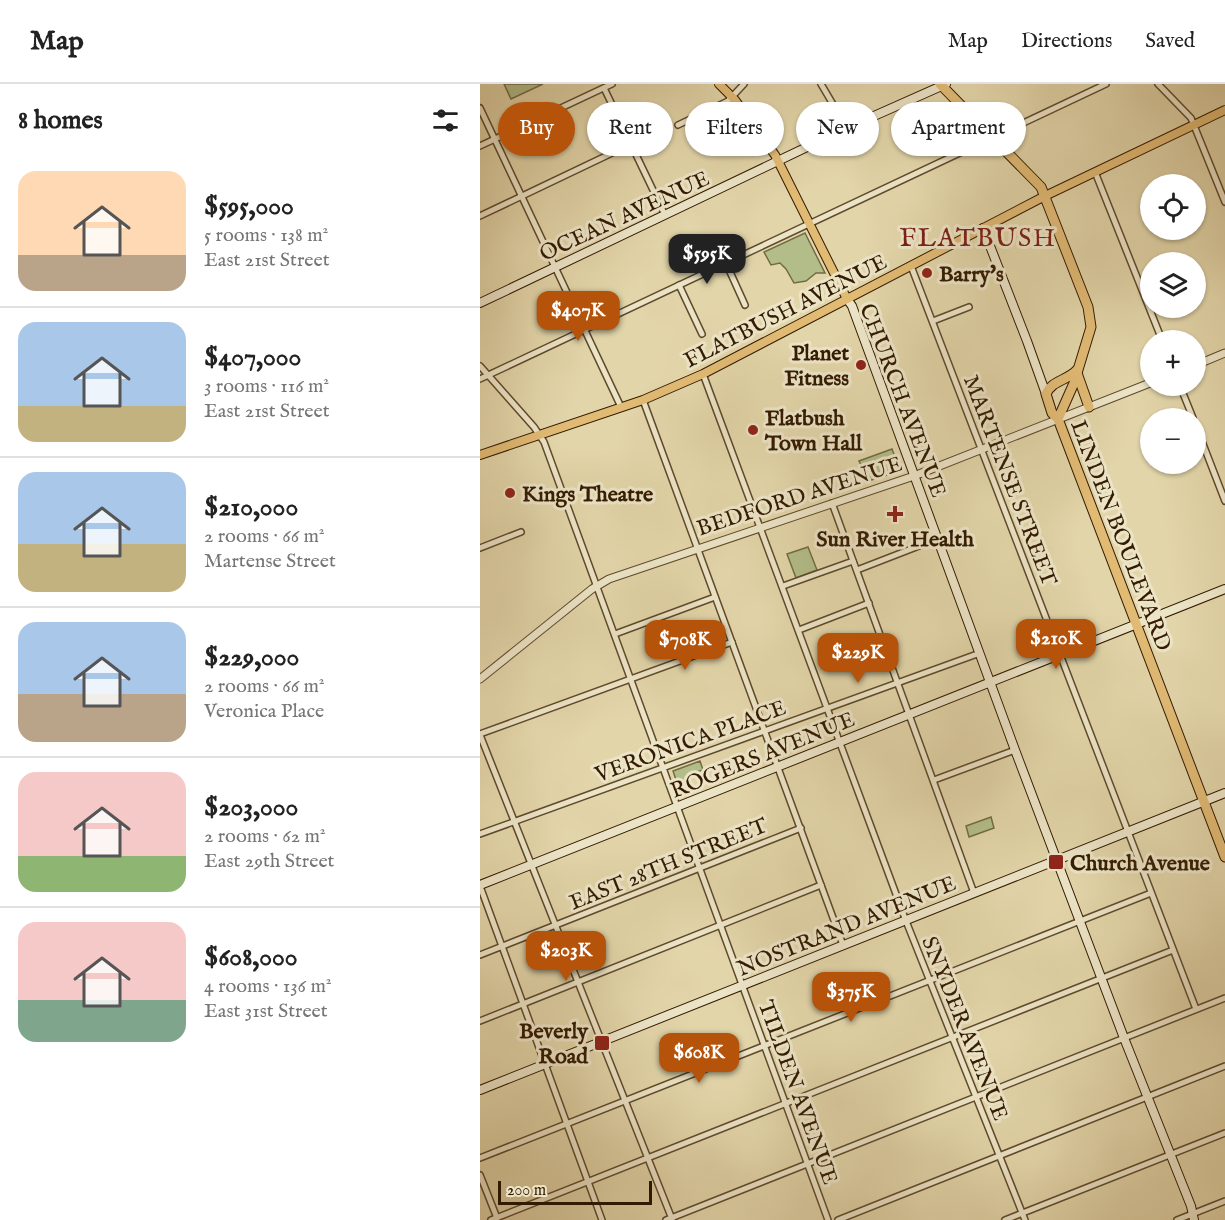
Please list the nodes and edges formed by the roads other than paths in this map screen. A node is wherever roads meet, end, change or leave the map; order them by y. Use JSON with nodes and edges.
{"nodes":[{"id":1,"x":612,"y":84,"type":"edge"},
{"id":2,"x":719,"y":84,"type":"edge"},
{"id":3,"x":744,"y":84,"type":"edge"},
{"id":4,"x":821,"y":84,"type":"edge"},
{"id":5,"x":1106,"y":84,"type":"edge"},
{"id":6,"x":1158,"y":84,"type":"edge"},
{"id":7,"x":943,"y":85,"type":"edge"},
{"id":8,"x":604,"y":88,"type":"junction"},
{"id":9,"x":731,"y":96,"type":"junction"},
{"id":10,"x":611,"y":102,"type":"edge"},
{"id":11,"x":832,"y":102,"type":"edge"},
{"id":12,"x":959,"y":102,"type":"edge"},
{"id":13,"x":480,"y":108,"type":"edge"},
{"id":14,"x":1225,"y":110,"type":"edge"},
{"id":15,"x":879,"y":114,"type":"edge"},
{"id":16,"x":1026,"y":122,"type":"edge"},
{"id":17,"x":678,"y":125,"type":"dead end"},
{"id":18,"x":1195,"y":125,"type":"junction"},
{"id":19,"x":495,"y":139,"type":"junction"},
{"id":20,"x":480,"y":146,"type":"edge"},
{"id":21,"x":796,"y":154,"type":"edge"},
{"id":22,"x":606,"y":156,"type":"edge"},
{"id":23,"x":637,"y":156,"type":"edge"},
{"id":24,"x":953,"y":156,"type":"edge"},
{"id":25,"x":1011,"y":156,"type":"edge"},
{"id":26,"x":778,"y":163,"type":"junction"},
{"id":27,"x":1095,"y":172,"type":"junction"},
{"id":28,"x":522,"y":196,"type":"junction"},
{"id":29,"x":1045,"y":196,"type":"junction"},
{"id":30,"x":1225,"y":202,"type":"edge"},
{"id":31,"x":665,"y":215,"type":"junction"},
{"id":32,"x":480,"y":216,"type":"edge"},
{"id":33,"x":808,"y":224,"type":"junction"},
{"id":34,"x":983,"y":228,"type":"junction"},
{"id":35,"x":726,"y":263,"type":"junction"},
{"id":36,"x":911,"y":266,"type":"junction"},
{"id":37,"x":556,"y":267,"type":"junction"},
{"id":38,"x":679,"y":285,"type":"junction"},
{"id":39,"x":847,"y":299,"type":"junction"},
{"id":40,"x":480,"y":303,"type":"edge"},
{"id":41,"x":745,"y":305,"type":"dead end"},
{"id":42,"x":969,"y":307,"type":"dead end"},
{"id":43,"x":933,"y":321,"type":"junction"},
{"id":44,"x":584,"y":330,"type":"junction"},
{"id":45,"x":1158,"y":330,"type":"edge"},
{"id":46,"x":702,"y":334,"type":"dead end"},
{"id":47,"x":1225,"y":353,"type":"edge"},
{"id":48,"x":1206,"y":361,"type":"edge"},
{"id":49,"x":480,"y":366,"type":"edge"},
{"id":50,"x":1077,"y":370,"type":"junction"},
{"id":51,"x":704,"y":374,"type":"junction"},
{"id":52,"x":488,"y":375,"type":"junction"},
{"id":53,"x":480,"y":379,"type":"edge"},
{"id":54,"x":1140,"y":387,"type":"edge"},
{"id":55,"x":1046,"y":394,"type":"junction"},
{"id":56,"x":643,"y":400,"type":"junction"},
{"id":57,"x":621,"y":407,"type":"junction"},
{"id":58,"x":1089,"y":407,"type":"junction"},
{"id":59,"x":1058,"y":419,"type":"junction"},
{"id":60,"x":540,"y":434,"type":"junction"},
{"id":61,"x":982,"y":450,"type":"junction"},
{"id":62,"x":1206,"y":452,"type":"edge"},
{"id":63,"x":480,"y":455,"type":"edge"},
{"id":64,"x":914,"y":476,"type":"junction"},
{"id":65,"x":1225,"y":501,"type":"edge"},
{"id":66,"x":832,"y":503,"type":"junction"},
{"id":67,"x":760,"y":527,"type":"junction"},
{"id":68,"x":520,"y":532,"type":"dead end"},
{"id":69,"x":937,"y":539,"type":"junction"},
{"id":70,"x":480,"y":548,"type":"edge"},
{"id":71,"x":697,"y":548,"type":"junction"},
{"id":72,"x":853,"y":561,"type":"junction"},
{"id":73,"x":857,"y":570,"type":"junction"},
{"id":74,"x":597,"y":585,"type":"junction"},
{"id":75,"x":783,"y":586,"type":"junction"},
{"id":76,"x":1225,"y":589,"type":"edge"},
{"id":77,"x":715,"y":597,"type":"junction"},
{"id":78,"x":869,"y":603,"type":"junction"},
{"id":79,"x":1136,"y":625,"type":"junction"},
{"id":80,"x":799,"y":630,"type":"junction"},
{"id":81,"x":615,"y":634,"type":"junction"},
{"id":82,"x":732,"y":642,"type":"junction"},
{"id":83,"x":980,"y":653,"type":"junction"},
{"id":84,"x":1060,"y":654,"type":"junction"},
{"id":85,"x":480,"y":679,"type":"edge"},
{"id":86,"x":631,"y":679,"type":"junction"},
{"id":87,"x":898,"y":682,"type":"junction"},
{"id":88,"x":990,"y":682,"type":"junction"},
{"id":89,"x":827,"y":708,"type":"junction"},
{"id":90,"x":910,"y":714,"type":"junction"},
{"id":91,"x":764,"y":731,"type":"junction"},
{"id":92,"x":480,"y":734,"type":"edge"},
{"id":93,"x":840,"y":742,"type":"junction"},
{"id":94,"x":1015,"y":750,"type":"junction"},
{"id":95,"x":778,"y":767,"type":"junction"},
{"id":96,"x":663,"y":768,"type":"junction"},
{"id":97,"x":934,"y":780,"type":"junction"},
{"id":98,"x":1225,"y":794,"type":"edge"},
{"id":99,"x":1204,"y":802,"type":"junction"},
{"id":100,"x":678,"y":807,"type":"junction"},
{"id":101,"x":515,"y":822,"type":"junction"},
{"id":102,"x":801,"y":828,"type":"junction"},
{"id":103,"x":1128,"y":832,"type":"junction"},
{"id":104,"x":480,"y":834,"type":"edge"},
{"id":105,"x":1225,"y":857,"type":"edge"},
{"id":106,"x":1057,"y":861,"type":"junction"},
{"id":107,"x":532,"y":865,"type":"junction"},
{"id":108,"x":700,"y":868,"type":"junction"},
{"id":109,"x":480,"y":885,"type":"edge"},
{"id":110,"x":821,"y":885,"type":"junction"},
{"id":111,"x":974,"y":893,"type":"junction"},
{"id":112,"x":1151,"y":893,"type":"junction"},
{"id":113,"x":906,"y":921,"type":"junction"},
{"id":114,"x":1079,"y":921,"type":"junction"},
{"id":115,"x":556,"y":925,"type":"junction"},
{"id":116,"x":721,"y":925,"type":"junction"},
{"id":117,"x":843,"y":945,"type":"junction"},
{"id":118,"x":502,"y":946,"type":"junction"},
{"id":119,"x":1173,"y":950,"type":"junction"},
{"id":120,"x":480,"y":955,"type":"edge"},
{"id":121,"x":1101,"y":978,"type":"junction"},
{"id":122,"x":929,"y":980,"type":"junction"},
{"id":123,"x":578,"y":982,"type":"junction"},
{"id":124,"x":742,"y":985,"type":"junction"},
{"id":125,"x":1225,"y":998,"type":"edge"},
{"id":126,"x":524,"y":1004,"type":"junction"},
{"id":127,"x":1196,"y":1009,"type":"junction"},
{"id":128,"x":480,"y":1021,"type":"edge"},
{"id":129,"x":952,"y":1037,"type":"junction"},
{"id":130,"x":1124,"y":1038,"type":"junction"},
{"id":131,"x":602,"y":1041,"type":"junction"},
{"id":132,"x":764,"y":1045,"type":"junction"},
{"id":133,"x":545,"y":1064,"type":"junction"},
{"id":134,"x":1225,"y":1066,"type":"edge"},
{"id":135,"x":480,"y":1090,"type":"edge"},
{"id":136,"x":976,"y":1097,"type":"junction"},
{"id":137,"x":1147,"y":1098,"type":"junction"},
{"id":138,"x":625,"y":1100,"type":"junction"},
{"id":139,"x":785,"y":1103,"type":"junction"},
{"id":140,"x":567,"y":1124,"type":"junction"},
{"id":141,"x":1225,"y":1132,"type":"edge"},
{"id":142,"x":1171,"y":1154,"type":"junction"},
{"id":143,"x":999,"y":1156,"type":"junction"},
{"id":144,"x":648,"y":1157,"type":"junction"},
{"id":145,"x":480,"y":1158,"type":"edge"},
{"id":146,"x":808,"y":1163,"type":"junction"},
{"id":147,"x":480,"y":1175,"type":"edge"},
{"id":148,"x":588,"y":1182,"type":"junction"},
{"id":149,"x":1225,"y":1201,"type":"edge"},
{"id":150,"x":1022,"y":1213,"type":"junction"},
{"id":151,"x":1193,"y":1217,"type":"edge"},
{"id":152,"x":495,"y":1219,"type":"edge"},
{"id":153,"x":670,"y":1219,"type":"edge"},
{"id":154,"x":602,"y":1220,"type":"edge"},
{"id":155,"x":828,"y":1220,"type":"edge"},
{"id":156,"x":838,"y":1220,"type":"edge"},
{"id":157,"x":1005,"y":1220,"type":"edge"},
{"id":158,"x":1025,"y":1220,"type":"edge"},
{"id":159,"x":1178,"y":1220,"type":"edge"}],
"edges":[{"from":1,"to":8,"type":"street"},
{"from":2,"to":9,"type":"main road","name":"CHURCH AVENUE"},
{"from":3,"to":9,"type":"street"},
{"from":4,"to":11,"type":"street"},
{"from":5,"to":16,"type":"street"},
{"from":6,"to":18,"type":"street"},
{"from":7,"to":12,"type":"highway"},
{"from":7,"to":15,"type":"main road","name":"OCEAN AVENUE"},
{"from":8,"to":10,"type":"street"},
{"from":8,"to":19,"type":"street"},
{"from":9,"to":17,"type":"street"},
{"from":9,"to":26,"type":"main road","name":"CHURCH AVENUE"},
{"from":13,"to":19,"type":"street"},
{"from":14,"to":18,"type":"main road","name":"FLATBUSH AVENUE"},
{"from":18,"to":27,"type":"main road","name":"FLATBUSH AVENUE"},
{"from":18,"to":30,"type":"street"},
{"from":19,"to":20,"type":"street"},
{"from":19,"to":28,"type":"street"},
{"from":21,"to":26,"type":"main road","name":"OCEAN AVENUE"},
{"from":22,"to":28,"type":"street"},
{"from":23,"to":31,"type":"street"},
{"from":24,"to":33,"type":"street"},
{"from":25,"to":29,"type":"highway"},
{"from":26,"to":31,"type":"main road","name":"OCEAN AVENUE"},
{"from":26,"to":33,"type":"main road","name":"CHURCH AVENUE"},
{"from":27,"to":29,"type":"main road","name":"FLATBUSH AVENUE"},
{"from":27,"to":45,"type":"street"},
{"from":28,"to":32,"type":"street"},
{"from":28,"to":37,"type":"street"},
{"from":29,"to":34,"type":"main road","name":"FLATBUSH AVENUE"},
{"from":29,"to":50,"type":"highway"},
{"from":31,"to":37,"type":"main road","name":"OCEAN AVENUE"},
{"from":33,"to":35,"type":"street"},
{"from":33,"to":39,"type":"main road","name":"CHURCH AVENUE"},
{"from":34,"to":36,"type":"main road","name":"FLATBUSH AVENUE"},
{"from":34,"to":55,"type":"main road","name":"LINDEN BOULEVARD"},
{"from":35,"to":38,"type":"street"},
{"from":35,"to":41,"type":"street"},
{"from":36,"to":39,"type":"main road","name":"FLATBUSH AVENUE"},
{"from":36,"to":43,"type":"street","name":"MARTENSE STREET"},
{"from":37,"to":40,"type":"main road","name":"OCEAN AVENUE"},
{"from":37,"to":44,"type":"street"},
{"from":38,"to":44,"type":"street"},
{"from":38,"to":46,"type":"street"},
{"from":39,"to":51,"type":"main road","name":"FLATBUSH AVENUE"},
{"from":39,"to":64,"type":"main road","name":"CHURCH AVENUE"},
{"from":42,"to":43,"type":"street"},
{"from":43,"to":61,"type":"street","name":"MARTENSE STREET"},
{"from":44,"to":52,"type":"street"},
{"from":44,"to":57,"type":"street"},
{"from":47,"to":48,"type":"street"},
{"from":49,"to":52,"type":"street"},
{"from":50,"to":55,"type":"highway"},
{"from":50,"to":58,"type":"highway"},
{"from":50,"to":59,"type":"highway"},
{"from":51,"to":56,"type":"main road","name":"FLATBUSH AVENUE"},
{"from":51,"to":67,"type":"street","name":"SNYDER AVENUE"},
{"from":52,"to":53,"type":"street"},
{"from":52,"to":60,"type":"street"},
{"from":54,"to":58,"type":"street","name":"BEDFORD AVENUE"},
{"from":55,"to":59,"type":"highway","name":"LINDEN BOULEVARD"},
{"from":56,"to":57,"type":"main road","name":"FLATBUSH AVENUE"},
{"from":56,"to":71,"type":"street"},
{"from":57,"to":60,"type":"main road","name":"FLATBUSH AVENUE"},
{"from":58,"to":59,"type":"street","name":"BEDFORD AVENUE"},
{"from":59,"to":61,"type":"street","name":"BEDFORD AVENUE"},
{"from":59,"to":79,"type":"highway","name":"LINDEN BOULEVARD"},
{"from":60,"to":63,"type":"main road","name":"FLATBUSH AVENUE"},
{"from":60,"to":74,"type":"street","name":"TILDEN AVENUE"},
{"from":61,"to":64,"type":"street","name":"BEDFORD AVENUE"},
{"from":61,"to":84,"type":"street","name":"MARTENSE STREET"},
{"from":62,"to":65,"type":"street"},
{"from":64,"to":66,"type":"street","name":"BEDFORD AVENUE"},
{"from":64,"to":69,"type":"main road","name":"CHURCH AVENUE"},
{"from":66,"to":67,"type":"street","name":"BEDFORD AVENUE"},
{"from":66,"to":72,"type":"street"},
{"from":67,"to":71,"type":"street","name":"BEDFORD AVENUE"},
{"from":67,"to":75,"type":"street","name":"SNYDER AVENUE"},
{"from":68,"to":70,"type":"street"},
{"from":69,"to":73,"type":"street"},
{"from":69,"to":83,"type":"main road","name":"CHURCH AVENUE"},
{"from":71,"to":74,"type":"street","name":"BEDFORD AVENUE"},
{"from":71,"to":77,"type":"street"},
{"from":72,"to":73,"type":"street"},
{"from":72,"to":75,"type":"street"},
{"from":73,"to":78,"type":"street"},
{"from":74,"to":81,"type":"street","name":"TILDEN AVENUE"},
{"from":74,"to":85,"type":"street","name":"BEDFORD AVENUE"},
{"from":75,"to":80,"type":"street","name":"SNYDER AVENUE"},
{"from":76,"to":79,"type":"main road","name":"ROGERS AVENUE"},
{"from":77,"to":81,"type":"street"},
{"from":77,"to":82,"type":"street"},
{"from":78,"to":80,"type":"street"},
{"from":78,"to":87,"type":"street"},
{"from":79,"to":84,"type":"main road","name":"ROGERS AVENUE"},
{"from":79,"to":99,"type":"highway","name":"LINDEN BOULEVARD"},
{"from":80,"to":89,"type":"street","name":"SNYDER AVENUE"},
{"from":81,"to":86,"type":"street","name":"TILDEN AVENUE"},
{"from":82,"to":86,"type":"street"},
{"from":82,"to":91,"type":"street"},
{"from":83,"to":87,"type":"street","name":"VERONICA PLACE"},
{"from":83,"to":88,"type":"main road","name":"CHURCH AVENUE"},
{"from":84,"to":88,"type":"main road","name":"ROGERS AVENUE"},
{"from":84,"to":103,"type":"street","name":"MARTENSE STREET"},
{"from":86,"to":92,"type":"street"},
{"from":86,"to":96,"type":"street","name":"TILDEN AVENUE"},
{"from":87,"to":89,"type":"street","name":"VERONICA PLACE"},
{"from":87,"to":90,"type":"street"},
{"from":88,"to":90,"type":"main road","name":"ROGERS AVENUE"},
{"from":88,"to":94,"type":"main road","name":"CHURCH AVENUE"},
{"from":89,"to":91,"type":"street","name":"VERONICA PLACE"},
{"from":89,"to":93,"type":"street","name":"SNYDER AVENUE"},
{"from":90,"to":93,"type":"main road","name":"ROGERS AVENUE"},
{"from":90,"to":97,"type":"street"},
{"from":91,"to":95,"type":"street"},
{"from":91,"to":96,"type":"street","name":"VERONICA PLACE"},
{"from":92,"to":101,"type":"street"},
{"from":93,"to":95,"type":"main road","name":"ROGERS AVENUE"},
{"from":93,"to":113,"type":"street","name":"SNYDER AVENUE"},
{"from":94,"to":97,"type":"street"},
{"from":94,"to":106,"type":"main road","name":"CHURCH AVENUE"},
{"from":95,"to":100,"type":"main road","name":"ROGERS AVENUE"},
{"from":95,"to":102,"type":"street"},
{"from":96,"to":100,"type":"street","name":"TILDEN AVENUE"},
{"from":96,"to":101,"type":"street","name":"VERONICA PLACE"},
{"from":97,"to":111,"type":"street"},
{"from":98,"to":99,"type":"main road","name":"NOSTRAND AVENUE"},
{"from":99,"to":103,"type":"main road","name":"NOSTRAND AVENUE"},
{"from":99,"to":105,"type":"highway","name":"LINDEN BOULEVARD"},
{"from":100,"to":107,"type":"main road","name":"ROGERS AVENUE"},
{"from":100,"to":108,"type":"street","name":"TILDEN AVENUE"},
{"from":101,"to":104,"type":"street","name":"VERONICA PLACE"},
{"from":101,"to":107,"type":"street"},
{"from":102,"to":108,"type":"street","name":"EAST 28TH STREET"},
{"from":102,"to":110,"type":"street"},
{"from":103,"to":106,"type":"main road","name":"NOSTRAND AVENUE"},
{"from":103,"to":112,"type":"street","name":"MARTENSE STREET"},
{"from":106,"to":111,"type":"main road","name":"NOSTRAND AVENUE"},
{"from":106,"to":114,"type":"main road","name":"CHURCH AVENUE"},
{"from":107,"to":109,"type":"main road","name":"ROGERS AVENUE"},
{"from":107,"to":115,"type":"street"},
{"from":108,"to":115,"type":"street","name":"EAST 28TH STREET"},
{"from":108,"to":116,"type":"street","name":"TILDEN AVENUE"},
{"from":109,"to":118,"type":"street"},
{"from":110,"to":116,"type":"street"},
{"from":110,"to":117,"type":"street"},
{"from":111,"to":113,"type":"main road","name":"NOSTRAND AVENUE"},
{"from":112,"to":114,"type":"street"},
{"from":112,"to":119,"type":"street","name":"MARTENSE STREET"},
{"from":113,"to":117,"type":"main road","name":"NOSTRAND AVENUE"},
{"from":113,"to":122,"type":"street","name":"SNYDER AVENUE"},
{"from":114,"to":121,"type":"main road","name":"CHURCH AVENUE"},
{"from":114,"to":122,"type":"street"},
{"from":115,"to":118,"type":"street","name":"EAST 28TH STREET"},
{"from":115,"to":123,"type":"street"},
{"from":116,"to":123,"type":"street"},
{"from":116,"to":124,"type":"street","name":"TILDEN AVENUE"},
{"from":117,"to":124,"type":"main road","name":"NOSTRAND AVENUE"},
{"from":118,"to":120,"type":"street","name":"EAST 28TH STREET"},
{"from":118,"to":126,"type":"street"},
{"from":119,"to":121,"type":"street"},
{"from":119,"to":127,"type":"street","name":"MARTENSE STREET"},
{"from":121,"to":129,"type":"street"},
{"from":121,"to":130,"type":"main road","name":"CHURCH AVENUE"},
{"from":122,"to":129,"type":"street","name":"SNYDER AVENUE"},
{"from":122,"to":132,"type":"street"},
{"from":123,"to":126,"type":"street"},
{"from":123,"to":131,"type":"street"},
{"from":124,"to":131,"type":"main road","name":"NOSTRAND AVENUE"},
{"from":124,"to":132,"type":"street","name":"TILDEN AVENUE"},
{"from":125,"to":127,"type":"street"},
{"from":126,"to":128,"type":"street"},
{"from":126,"to":133,"type":"street"},
{"from":127,"to":130,"type":"street"},
{"from":129,"to":136,"type":"street","name":"SNYDER AVENUE"},
{"from":129,"to":139,"type":"street"},
{"from":130,"to":136,"type":"street"},
{"from":130,"to":137,"type":"main road","name":"CHURCH AVENUE"},
{"from":131,"to":133,"type":"main road","name":"NOSTRAND AVENUE"},
{"from":131,"to":138,"type":"street"},
{"from":132,"to":138,"type":"street"},
{"from":132,"to":139,"type":"street","name":"TILDEN AVENUE"},
{"from":133,"to":135,"type":"main road","name":"NOSTRAND AVENUE"},
{"from":133,"to":140,"type":"street"},
{"from":134,"to":137,"type":"street"},
{"from":136,"to":143,"type":"street","name":"SNYDER AVENUE"},
{"from":136,"to":146,"type":"street"},
{"from":137,"to":142,"type":"main road","name":"CHURCH AVENUE"},
{"from":137,"to":143,"type":"street"},
{"from":138,"to":140,"type":"street"},
{"from":138,"to":144,"type":"street"},
{"from":139,"to":144,"type":"street"},
{"from":139,"to":146,"type":"street","name":"TILDEN AVENUE"},
{"from":140,"to":145,"type":"street"},
{"from":140,"to":148,"type":"street"},
{"from":141,"to":142,"type":"street"},
{"from":142,"to":150,"type":"street"},
{"from":142,"to":151,"type":"main road","name":"CHURCH AVENUE"},
{"from":143,"to":150,"type":"street","name":"SNYDER AVENUE"},
{"from":143,"to":156,"type":"street"},
{"from":144,"to":148,"type":"street"},
{"from":144,"to":153,"type":"street"},
{"from":146,"to":153,"type":"street"},
{"from":146,"to":155,"type":"street","name":"TILDEN AVENUE"},
{"from":147,"to":152,"type":"street"},
{"from":148,"to":152,"type":"street"},
{"from":148,"to":154,"type":"street"},
{"from":149,"to":151,"type":"street"},
{"from":150,"to":157,"type":"street"},
{"from":150,"to":158,"type":"street","name":"SNYDER AVENUE"},
{"from":151,"to":159,"type":"street"}]}
